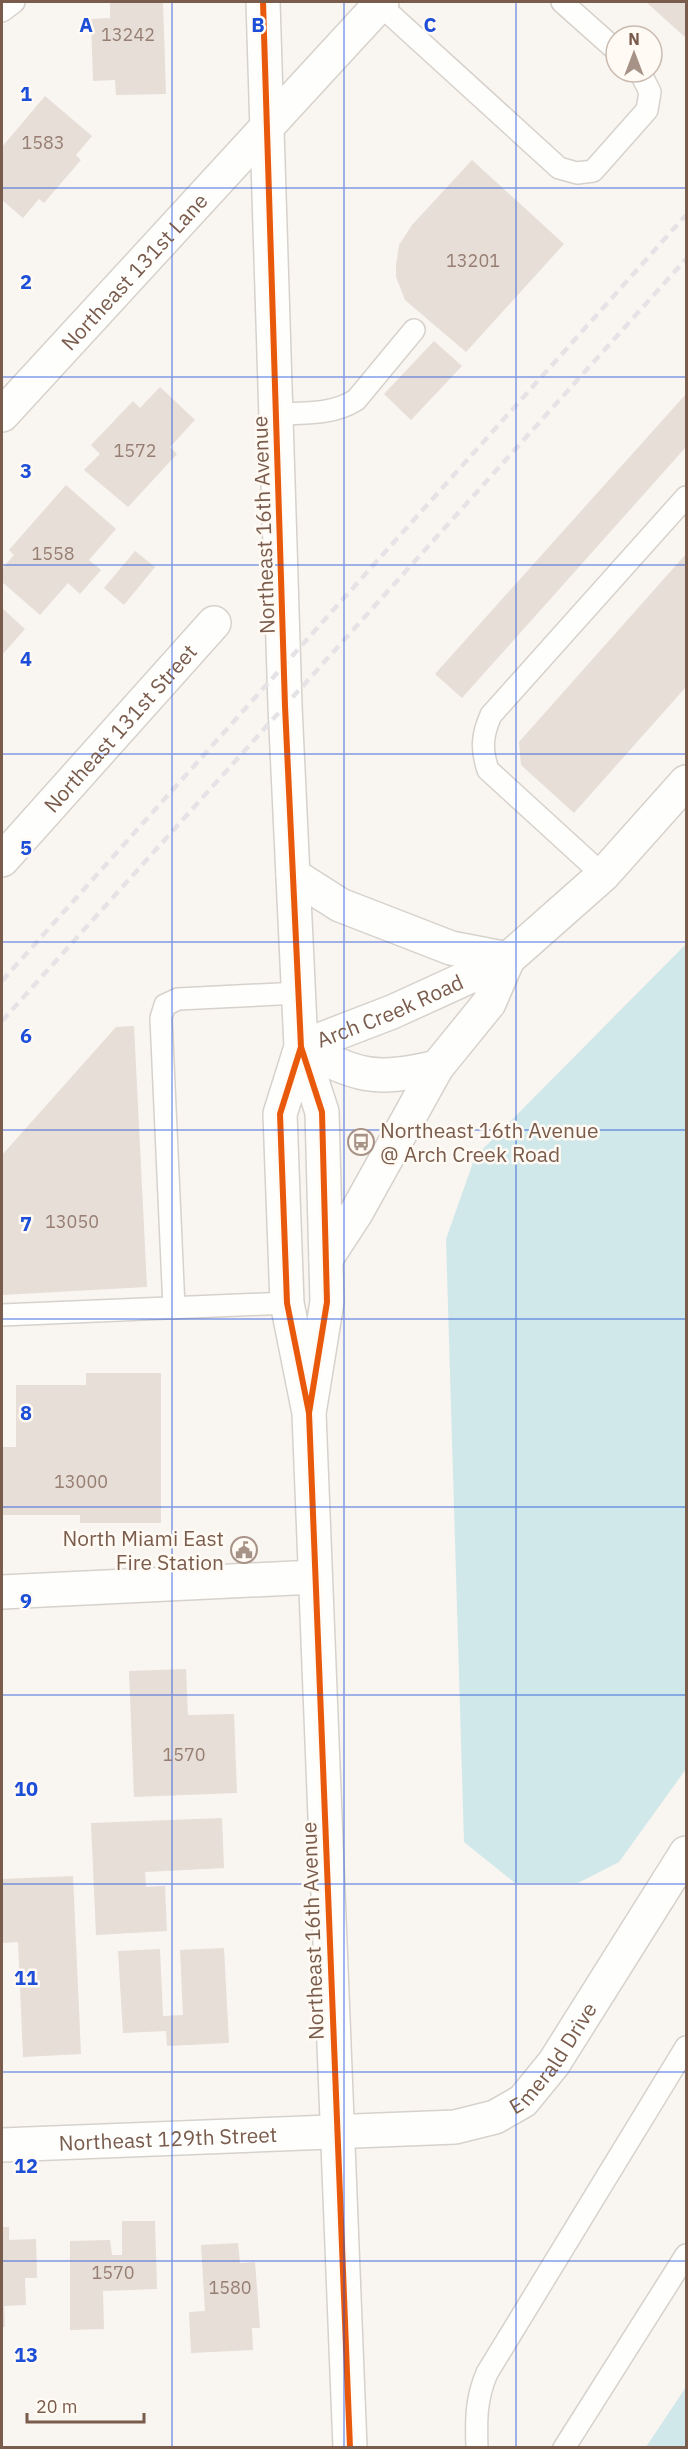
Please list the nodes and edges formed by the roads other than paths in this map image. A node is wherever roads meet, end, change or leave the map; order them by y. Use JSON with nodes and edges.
{"nodes":[{"id":1,"x":14,"y":2,"type":"edge"},
{"id":2,"x":262,"y":2,"type":"edge"},
{"id":3,"x":562,"y":2,"type":"edge"},
{"id":4,"x":381,"y":3,"type":"edge"},
{"id":5,"x":2,"y":11,"type":"edge"},
{"id":6,"x":604,"y":39,"type":"edge"},
{"id":7,"x":646,"y":84,"type":"edge"},
{"id":8,"x":267,"y":127,"type":"junction"},
{"id":9,"x":414,"y":330,"type":"dead end"},
{"id":10,"x":277,"y":414,"type":"junction"},
{"id":11,"x":2,"y":415,"type":"edge"},
{"id":12,"x":687,"y":497,"type":"edge"},
{"id":13,"x":214,"y":622,"type":"dead end"},
{"id":14,"x":687,"y":782,"type":"edge"},
{"id":15,"x":2,"y":860,"type":"edge"},
{"id":16,"x":293,"y":875,"type":"junction"},
{"id":17,"x":603,"y":875,"type":"junction"},
{"id":18,"x":508,"y":959,"type":"junction"},
{"id":19,"x":299,"y":993,"type":"junction"},
{"id":20,"x":301,"y":1047,"type":"junction"},
{"id":21,"x":437,"y":1067,"type":"junction"},
{"id":22,"x":326,"y":1259,"type":"junction"},
{"id":23,"x":286,"y":1303,"type":"junction"},
{"id":24,"x":174,"y":1308,"type":"junction"},
{"id":25,"x":2,"y":1315,"type":"edge"},
{"id":26,"x":309,"y":1413,"type":"junction"},
{"id":27,"x":315,"y":1577,"type":"junction"},
{"id":28,"x":2,"y":1592,"type":"edge"},
{"id":29,"x":687,"y":1853,"type":"edge"},
{"id":30,"x":687,"y":2047,"type":"edge"},
{"id":31,"x":336,"y":2130,"type":"junction"},
{"id":32,"x":2,"y":2145,"type":"edge"},
{"id":33,"x":687,"y":2255,"type":"edge"},
{"id":34,"x":350,"y":2448,"type":"edge"},
{"id":35,"x":477,"y":2448,"type":"edge"},
{"id":36,"x":564,"y":2448,"type":"edge"}],
"edges":[{"from":1,"to":5,"type":"lane"},
{"from":2,"to":8,"type":"street","name":"Northeast 16th Avenue"},
{"from":3,"to":6,"type":"lane"},
{"from":4,"to":7,"type":"lane"},
{"from":4,"to":8,"type":"street","name":"Northeast 131st Lane"},
{"from":8,"to":10,"type":"street","name":"Northeast 16th Avenue"},
{"from":8,"to":11,"type":"street","name":"Northeast 131st Lane"},
{"from":9,"to":10,"type":"lane"},
{"from":10,"to":16,"type":"street","name":"Northeast 16th Avenue"},
{"from":12,"to":17,"type":"lane"},
{"from":13,"to":15,"type":"street","name":"Northeast 131st Street"},
{"from":14,"to":17,"type":"street","name":"Arch Creek Road"},
{"from":16,"to":18,"type":"street","name":"Arch Creek Road"},
{"from":16,"to":19,"type":"street","name":"Northeast 16th Avenue"},
{"from":17,"to":18,"type":"street","name":"Arch Creek Road"},
{"from":18,"to":20,"type":"street","name":"Arch Creek Road"},
{"from":18,"to":21,"type":"street","name":"Arch Creek Road"},
{"from":19,"to":20,"type":"street","name":"Northeast 16th Avenue"},
{"from":19,"to":24,"type":"lane"},
{"from":20,"to":21,"type":"street","name":"Arch Creek Road"},
{"from":20,"to":22,"type":"street","name":"Northeast 16th Avenue"},
{"from":20,"to":23,"type":"street","name":"Northeast 16th Avenue"},
{"from":21,"to":22,"type":"street","name":"Arch Creek Road"},
{"from":22,"to":26,"type":"street","name":"Northeast 16th Avenue"},
{"from":23,"to":24,"type":"lane"},
{"from":23,"to":26,"type":"street","name":"Northeast 16th Avenue"},
{"from":24,"to":25,"type":"lane"},
{"from":26,"to":27,"type":"street","name":"Northeast 16th Avenue"},
{"from":27,"to":28,"type":"street"},
{"from":27,"to":31,"type":"street","name":"Northeast 16th Avenue"},
{"from":29,"to":31,"type":"street","name":"Emerald Drive"},
{"from":30,"to":35,"type":"lane"},
{"from":31,"to":32,"type":"street","name":"Northeast 129th Street"},
{"from":31,"to":34,"type":"street","name":"Northeast 16th Avenue"},
{"from":33,"to":36,"type":"lane"}]}
